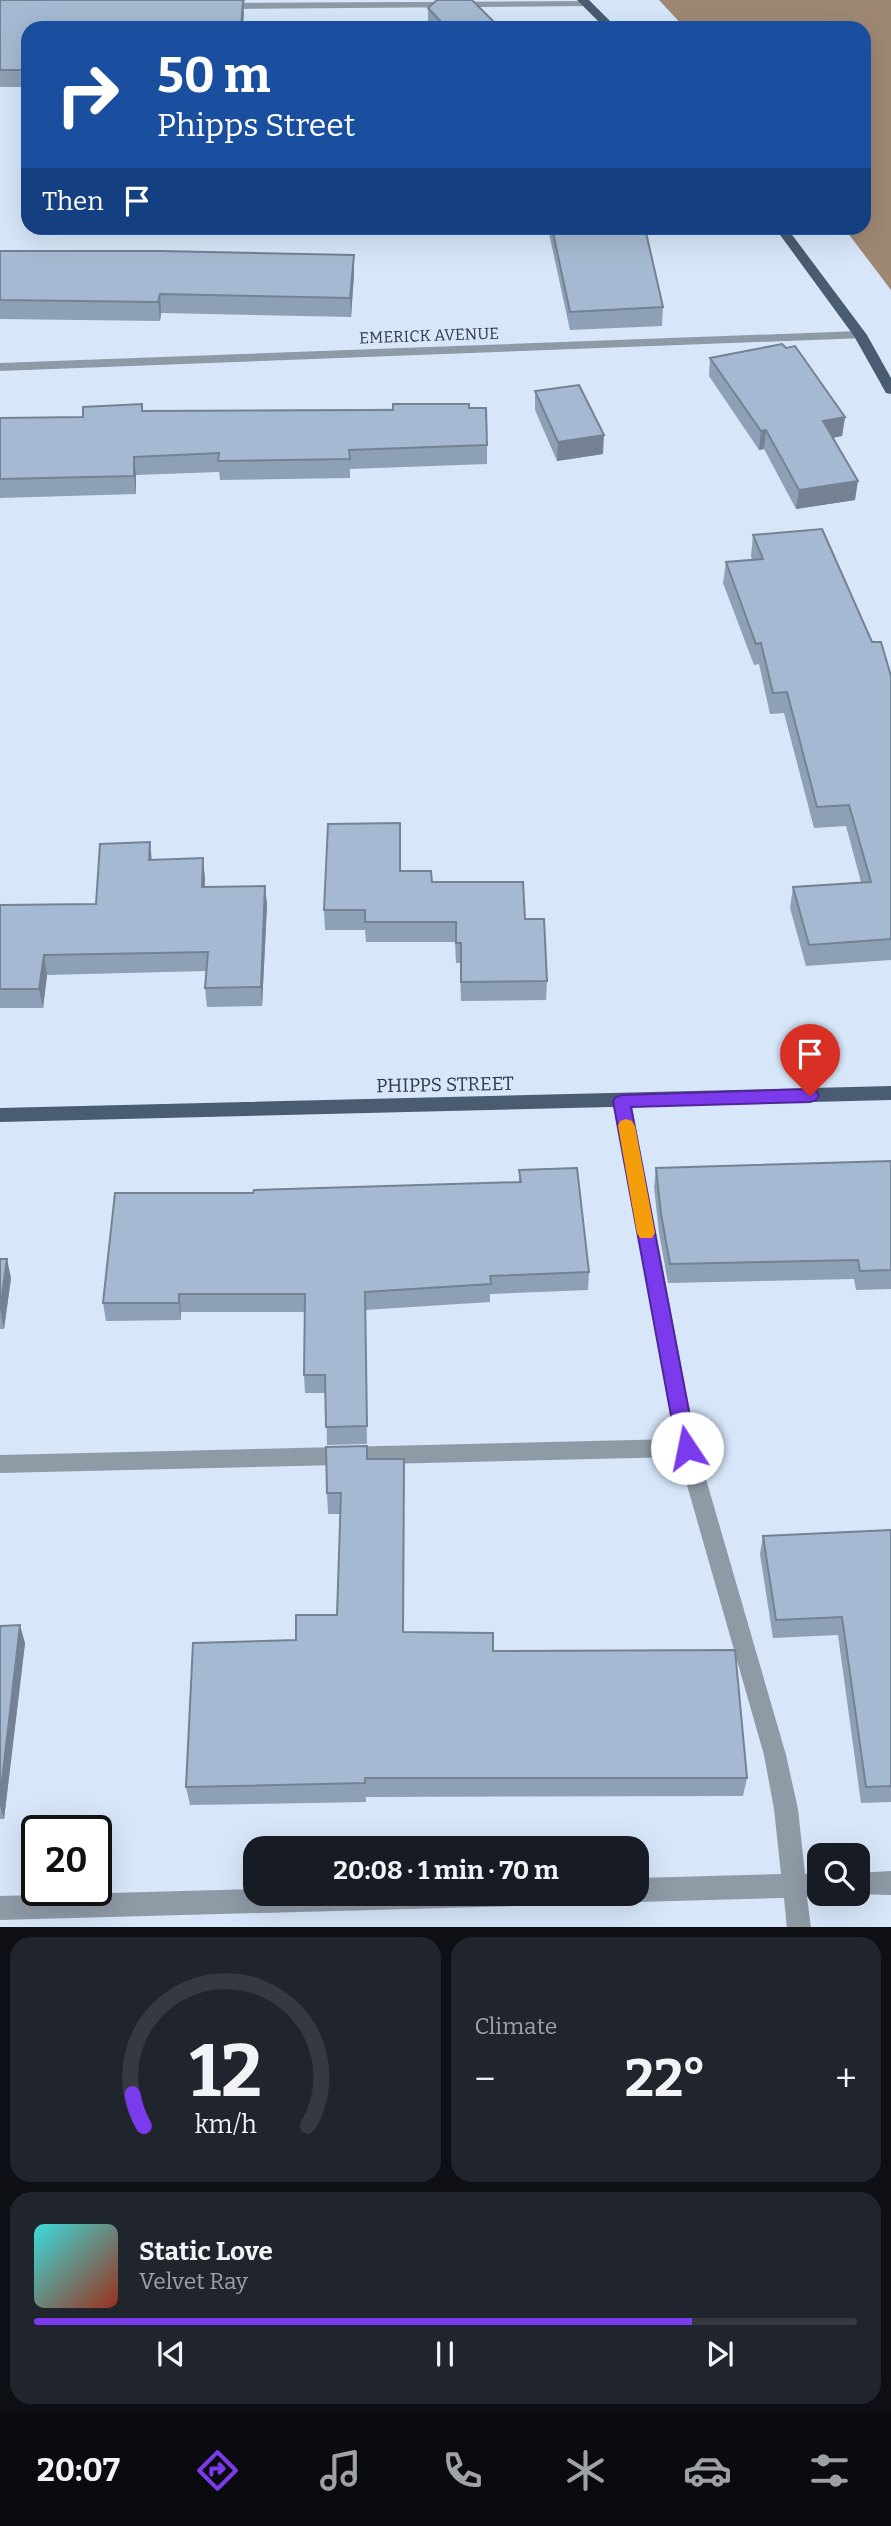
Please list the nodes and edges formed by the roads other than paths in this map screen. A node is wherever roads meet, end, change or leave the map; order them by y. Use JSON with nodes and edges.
{"nodes":[{"id":1,"x":585,"y":2,"type":"edge"},
{"id":2,"x":201,"y":7,"type":"edge"},
{"id":3,"x":604,"y":21,"type":"edge"},
{"id":4,"x":786,"y":235,"type":"edge"},
{"id":5,"x":860,"y":335,"type":"junction"},
{"id":6,"x":0,"y":367,"type":"edge"},
{"id":7,"x":891,"y":390,"type":"edge"},
{"id":8,"x":891,"y":1093,"type":"edge"},
{"id":9,"x":622,"y":1101,"type":"junction"},
{"id":10,"x":0,"y":1115,"type":"edge"},
{"id":11,"x":687,"y":1448,"type":"junction"},
{"id":12,"x":0,"y":1464,"type":"edge"},
{"id":13,"x":891,"y":1883,"type":"edge"},
{"id":14,"x":870,"y":1884,"type":"edge"},
{"id":15,"x":807,"y":1885,"type":"edge"},
{"id":16,"x":649,"y":1890,"type":"edge"},
{"id":17,"x":243,"y":1902,"type":"edge"},
{"id":18,"x":0,"y":1909,"type":"edge"},
{"id":19,"x":799,"y":1927,"type":"edge"}],
"edges":[{"from":1,"to":2,"type":"street"},
{"from":1,"to":3,"type":"main road"},
{"from":4,"to":5,"type":"main road"},
{"from":5,"to":6,"type":"street","name":"EMERICK AVENUE"},
{"from":5,"to":7,"type":"main road"},
{"from":8,"to":9,"type":"main road","name":"PHIPPS STREET"},
{"from":9,"to":10,"type":"main road","name":"PHIPPS STREET"},
{"from":9,"to":11,"type":"street"},
{"from":11,"to":12,"type":"street"},
{"from":11,"to":15,"type":"street"},
{"from":13,"to":14,"type":"street"},
{"from":15,"to":16,"type":"street"},
{"from":15,"to":19,"type":"street"},
{"from":17,"to":18,"type":"street"}]}
